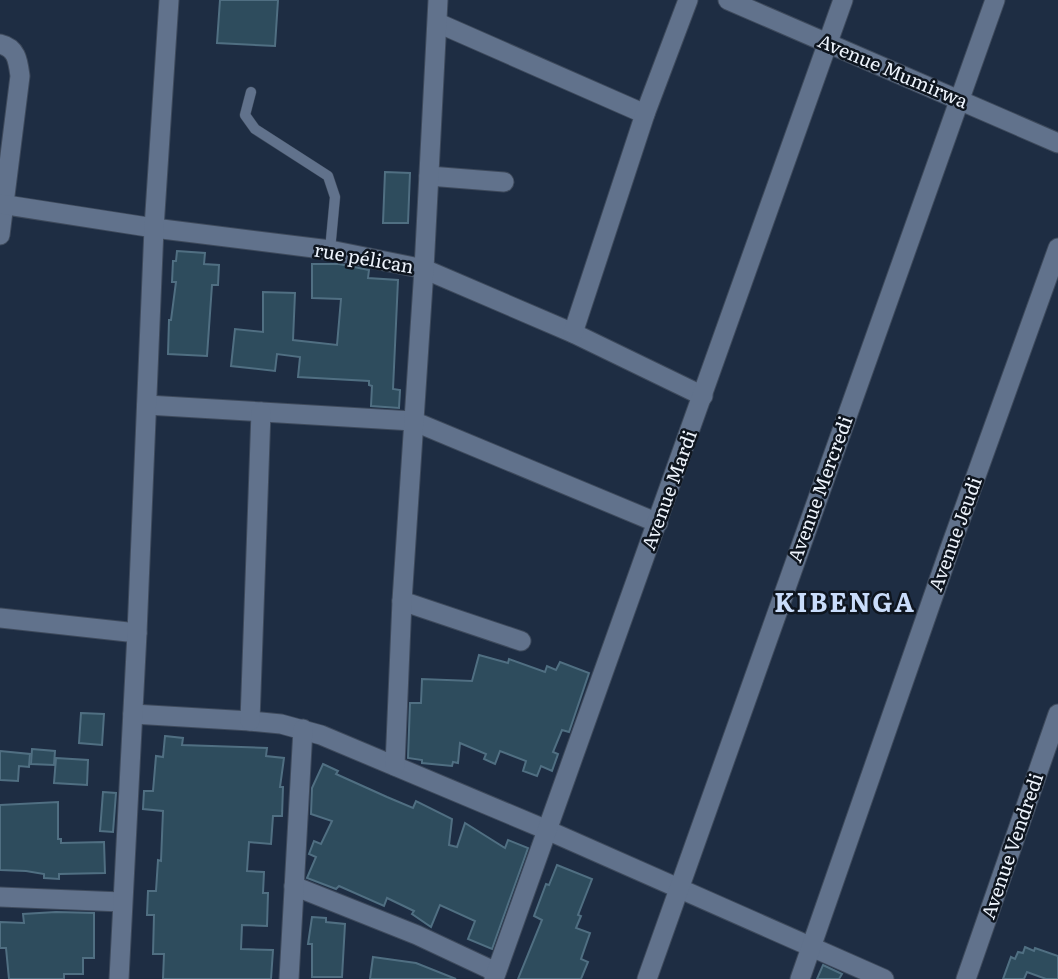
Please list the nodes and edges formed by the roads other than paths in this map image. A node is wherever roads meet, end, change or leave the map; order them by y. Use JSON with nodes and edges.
{"nodes":[{"id":1,"x":169,"y":0,"type":"edge"},
{"id":2,"x":438,"y":0,"type":"edge"},
{"id":3,"x":688,"y":0,"type":"edge"},
{"id":4,"x":728,"y":0,"type":"edge"},
{"id":5,"x":843,"y":0,"type":"edge"},
{"id":6,"x":995,"y":0,"type":"edge"},
{"id":7,"x":438,"y":23,"type":"junction"},
{"id":8,"x":828,"y":43,"type":"junction"},
{"id":9,"x":0,"y":44,"type":"edge"},
{"id":10,"x":251,"y":92,"type":"dead end"},
{"id":11,"x":961,"y":101,"type":"junction"},
{"id":12,"x":645,"y":114,"type":"junction"},
{"id":13,"x":1058,"y":143,"type":"edge"},
{"id":14,"x":429,"y":177,"type":"junction"},
{"id":15,"x":504,"y":182,"type":"dead end"},
{"id":16,"x":2,"y":204,"type":"edge"},
{"id":17,"x":154,"y":228,"type":"junction"},
{"id":18,"x":0,"y":234,"type":"edge"},
{"id":19,"x":1058,"y":248,"type":"edge"},
{"id":20,"x":330,"y":250,"type":"junction"},
{"id":21,"x":424,"y":268,"type":"junction"},
{"id":22,"x":573,"y":332,"type":"junction"},
{"id":23,"x":702,"y":396,"type":"junction"},
{"id":24,"x":148,"y":405,"type":"junction"},
{"id":25,"x":261,"y":412,"type":"junction"},
{"id":26,"x":413,"y":421,"type":"junction"},
{"id":27,"x":658,"y":523,"type":"junction"},
{"id":28,"x":402,"y":601,"type":"junction"},
{"id":29,"x":0,"y":618,"type":"edge"},
{"id":30,"x":137,"y":633,"type":"junction"},
{"id":31,"x":521,"y":641,"type":"dead end"},
{"id":32,"x":133,"y":714,"type":"junction"},
{"id":33,"x":1058,"y":714,"type":"edge"},
{"id":34,"x":250,"y":721,"type":"junction"},
{"id":35,"x":303,"y":729,"type":"junction"},
{"id":36,"x":395,"y":766,"type":"junction"},
{"id":37,"x":547,"y":830,"type":"junction"},
{"id":38,"x":294,"y":886,"type":"junction"},
{"id":39,"x":681,"y":888,"type":"junction"},
{"id":40,"x":0,"y":897,"type":"edge"},
{"id":41,"x":122,"y":902,"type":"junction"},
{"id":42,"x":811,"y":946,"type":"junction"},
{"id":43,"x":495,"y":975,"type":"edge"},
{"id":44,"x":119,"y":979,"type":"edge"},
{"id":45,"x":289,"y":979,"type":"edge"},
{"id":46,"x":647,"y":979,"type":"edge"},
{"id":47,"x":800,"y":979,"type":"edge"},
{"id":48,"x":884,"y":979,"type":"edge"},
{"id":49,"x":966,"y":979,"type":"edge"}],
"edges":[{"from":1,"to":17,"type":"street"},
{"from":2,"to":7,"type":"street"},
{"from":3,"to":12,"type":"street"},
{"from":4,"to":8,"type":"street","name":"Avenue Mumirwa"},
{"from":5,"to":8,"type":"street","name":"Avenue Mardi"},
{"from":6,"to":11,"type":"street","name":"Avenue Mercredi"},
{"from":7,"to":12,"type":"street"},
{"from":7,"to":14,"type":"street"},
{"from":8,"to":11,"type":"street","name":"Avenue Mumirwa"},
{"from":8,"to":23,"type":"street","name":"Avenue Mardi"},
{"from":9,"to":16,"type":"street"},
{"from":10,"to":20,"type":"lane"},
{"from":11,"to":13,"type":"street","name":"Avenue Mumirwa"},
{"from":11,"to":39,"type":"street","name":"Avenue Mercredi"},
{"from":12,"to":22,"type":"street"},
{"from":14,"to":15,"type":"street"},
{"from":14,"to":21,"type":"street"},
{"from":16,"to":17,"type":"street","name":"rue pélican"},
{"from":16,"to":18,"type":"street"},
{"from":17,"to":20,"type":"street","name":"rue pélican"},
{"from":17,"to":24,"type":"street"},
{"from":19,"to":42,"type":"street","name":"Avenue Jeudi"},
{"from":20,"to":21,"type":"street","name":"rue pélican"},
{"from":21,"to":22,"type":"street","name":"rue pélican"},
{"from":21,"to":26,"type":"street"},
{"from":22,"to":23,"type":"street","name":"rue pélican"},
{"from":23,"to":27,"type":"street","name":"Avenue Mardi"},
{"from":24,"to":25,"type":"street"},
{"from":24,"to":30,"type":"street"},
{"from":25,"to":26,"type":"street"},
{"from":25,"to":34,"type":"street"},
{"from":26,"to":27,"type":"street"},
{"from":26,"to":28,"type":"street"},
{"from":27,"to":37,"type":"street","name":"Avenue Mardi"},
{"from":28,"to":31,"type":"street"},
{"from":28,"to":36,"type":"street"},
{"from":29,"to":30,"type":"street"},
{"from":30,"to":32,"type":"street"},
{"from":32,"to":34,"type":"street"},
{"from":32,"to":41,"type":"street"},
{"from":33,"to":49,"type":"street","name":"Avenue Vendredi"},
{"from":34,"to":35,"type":"street"},
{"from":35,"to":36,"type":"street"},
{"from":35,"to":38,"type":"street"},
{"from":36,"to":37,"type":"street"},
{"from":37,"to":39,"type":"street"},
{"from":37,"to":43,"type":"street","name":"Avenue Mardi"},
{"from":38,"to":43,"type":"street"},
{"from":38,"to":45,"type":"street"},
{"from":39,"to":42,"type":"street"},
{"from":39,"to":46,"type":"street","name":"Avenue Mercredi"},
{"from":40,"to":41,"type":"street"},
{"from":41,"to":44,"type":"street"},
{"from":42,"to":47,"type":"street","name":"Avenue Jeudi"},
{"from":42,"to":48,"type":"street"}]}
